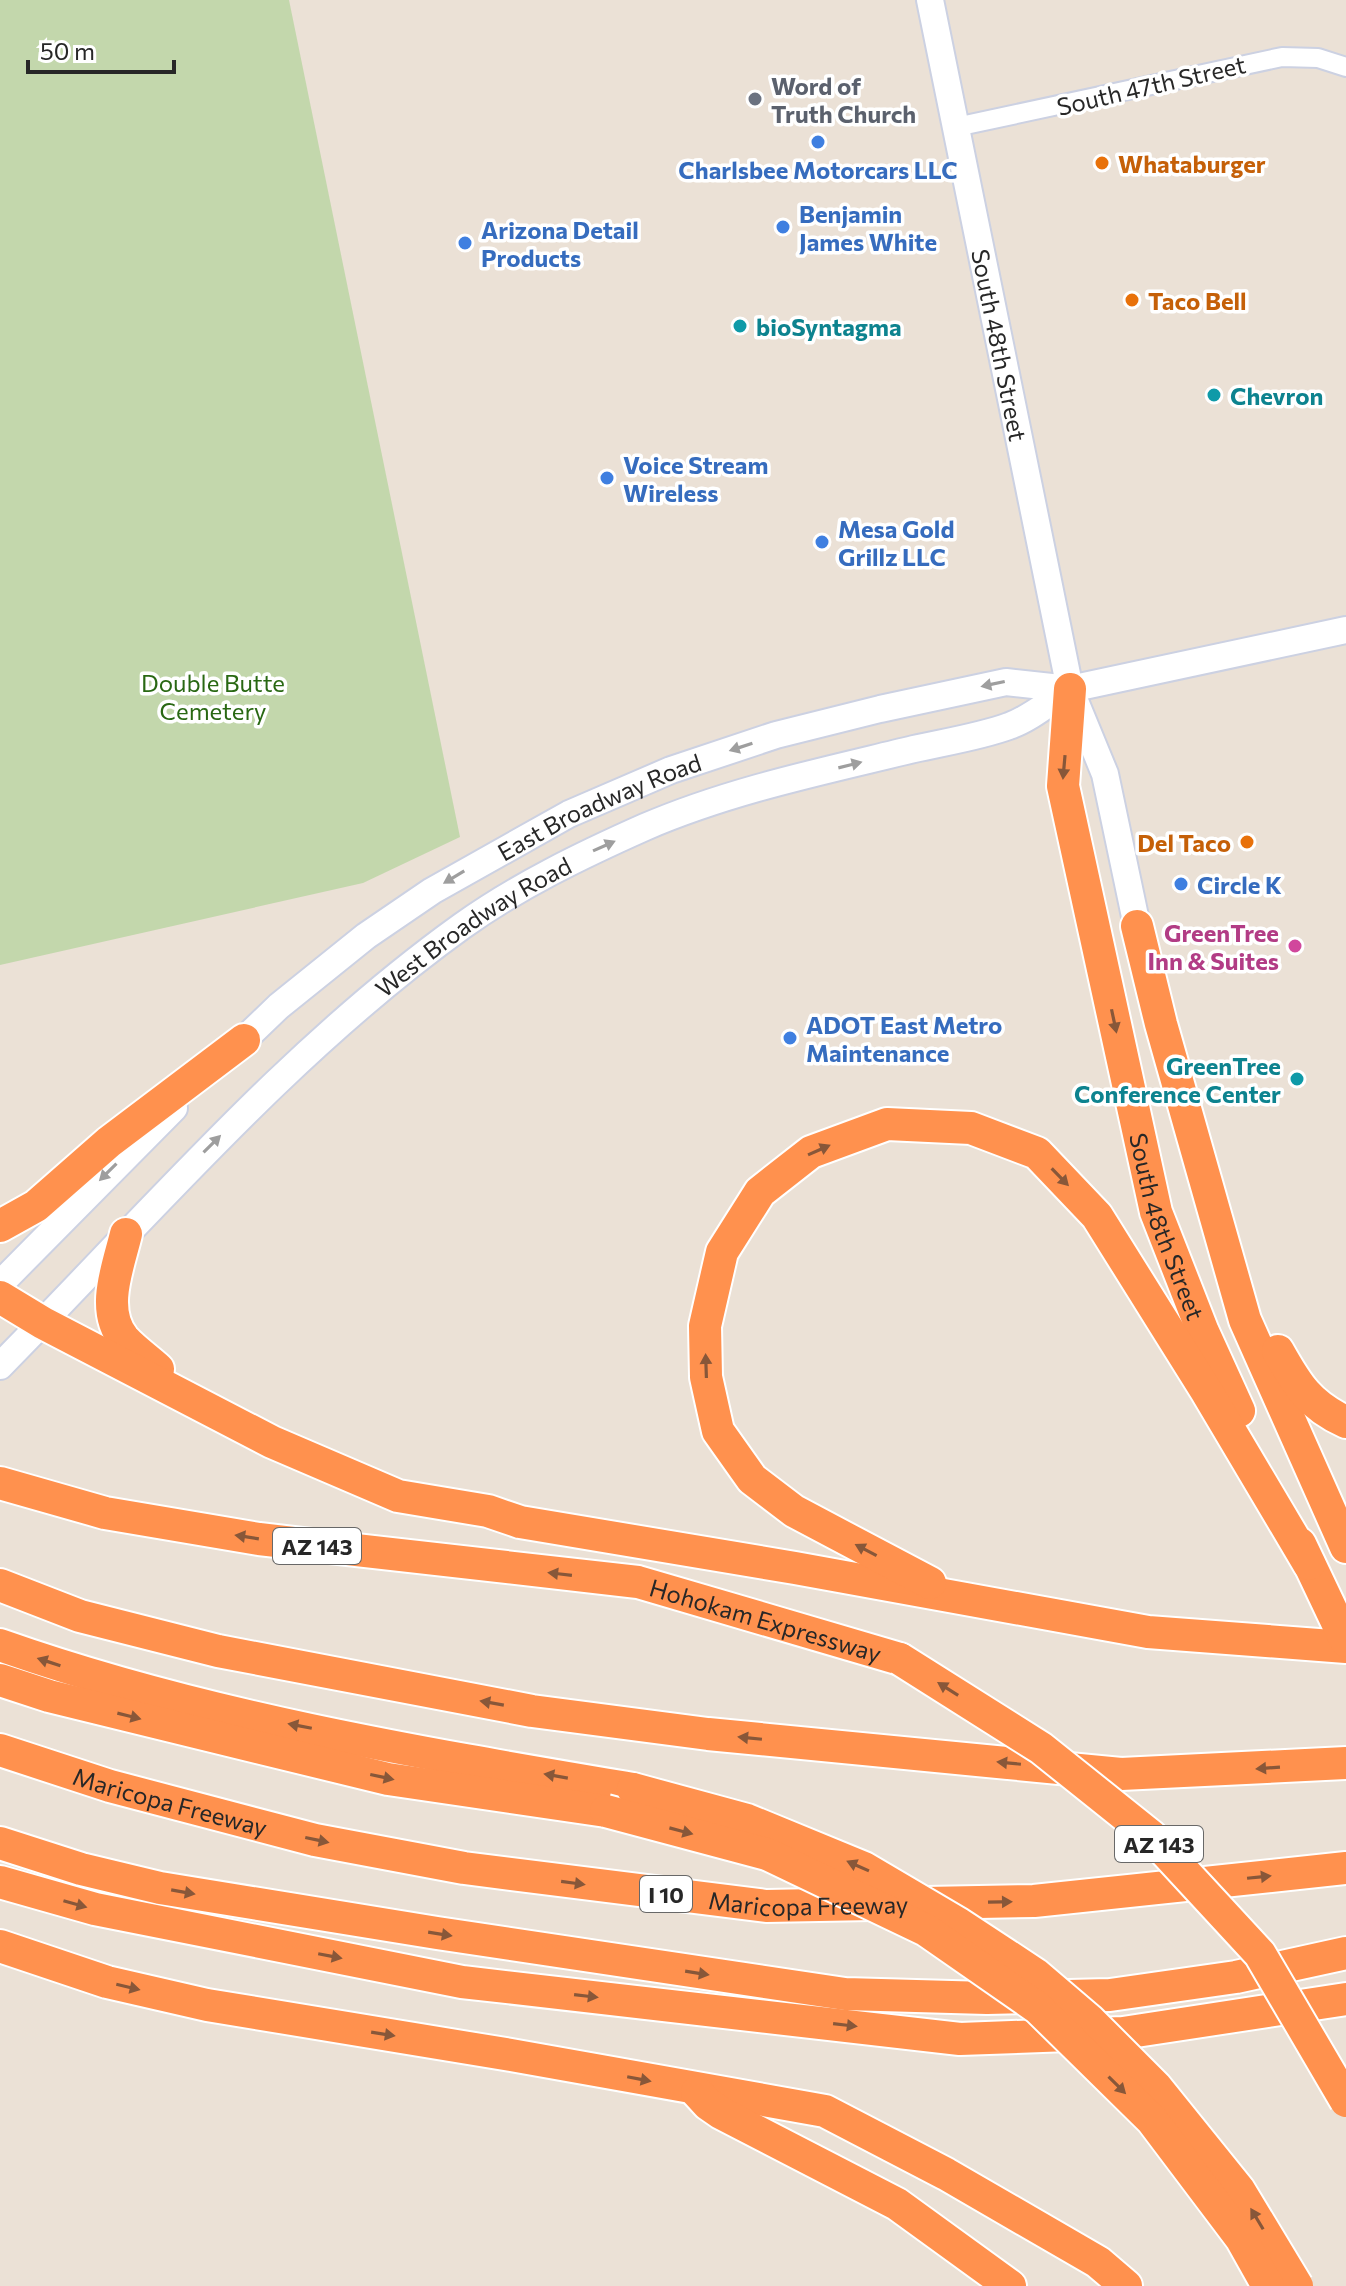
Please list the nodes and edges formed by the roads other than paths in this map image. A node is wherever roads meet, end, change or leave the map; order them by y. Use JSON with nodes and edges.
{"nodes":[{"id":1,"x":930,"y":0,"type":"edge"},
{"id":2,"x":1346,"y":67,"type":"edge"},
{"id":3,"x":956,"y":127,"type":"junction"},
{"id":4,"x":1346,"y":630,"type":"edge"},
{"id":5,"x":1070,"y":689,"type":"junction"},
{"id":6,"x":1137,"y":926,"type":"joint"},
{"id":7,"x":244,"y":1040,"type":"junction"},
{"id":8,"x":0,"y":1226,"type":"edge"},
{"id":9,"x":126,"y":1234,"type":"junction"},
{"id":10,"x":0,"y":1284,"type":"edge"},
{"id":11,"x":0,"y":1297,"type":"edge"},
{"id":12,"x":1245,"y":1320,"type":"junction"},
{"id":13,"x":43,"y":1323,"type":"junction"},
{"id":14,"x":0,"y":1366,"type":"edge"},
{"id":15,"x":194,"y":1400,"type":"junction"},
{"id":16,"x":1346,"y":1422,"type":"edge"},
{"id":17,"x":0,"y":1483,"type":"edge"},
{"id":18,"x":1346,"y":1547,"type":"edge"},
{"id":19,"x":1309,"y":1564,"type":"junction"},
{"id":20,"x":0,"y":1585,"type":"edge"},
{"id":21,"x":961,"y":1598,"type":"junction"},
{"id":22,"x":1346,"y":1644,"type":"edge"},
{"id":23,"x":0,"y":1645,"type":"edge"},
{"id":24,"x":0,"y":1680,"type":"edge"},
{"id":25,"x":0,"y":1750,"type":"edge"},
{"id":26,"x":1346,"y":1763,"type":"edge"},
{"id":27,"x":0,"y":1843,"type":"edge"},
{"id":28,"x":1346,"y":1868,"type":"edge"},
{"id":29,"x":0,"y":1882,"type":"edge"},
{"id":30,"x":0,"y":1946,"type":"edge"},
{"id":31,"x":1346,"y":1953,"type":"edge"},
{"id":32,"x":1346,"y":1999,"type":"edge"},
{"id":33,"x":695,"y":2089,"type":"junction"},
{"id":34,"x":1346,"y":2101,"type":"edge"},
{"id":35,"x":1010,"y":2286,"type":"edge"},
{"id":36,"x":1126,"y":2286,"type":"edge"},
{"id":37,"x":1268,"y":2286,"type":"edge"},
{"id":38,"x":1297,"y":2286,"type":"edge"}],
"edges":[{"from":1,"to":3,"type":"main road","name":"South 48th Street"},
{"from":2,"to":3,"type":"street","name":"South 47th Street"},
{"from":3,"to":5,"type":"main road","name":"South 48th Street"},
{"from":4,"to":5,"type":"main road","name":"East Broadway Road"},
{"from":5,"to":6,"type":"main road","name":"South 48th Street"},
{"from":5,"to":7,"type":"main road","name":"East Broadway Road","one_way":true},
{"from":9,"to":5,"type":"main road","name":"West Broadway Road","one_way":true},
{"from":5,"to":19,"type":"highway","name":"South 48th Street","one_way":true},
{"from":6,"to":12,"type":"highway","name":"South 48th Street"},
{"from":7,"to":8,"type":"highway"},
{"from":7,"to":10,"type":"main road","name":"East Broadway Road","one_way":true},
{"from":9,"to":13,"type":"main road","name":"West Broadway Road"},
{"from":9,"to":15,"type":"highway"},
{"from":11,"to":13,"type":"highway"},
{"from":12,"to":16,"type":"highway"},
{"from":12,"to":18,"type":"highway","name":"South 48th Street"},
{"from":13,"to":14,"type":"main road","name":"West Broadway Road"},
{"from":13,"to":15,"type":"highway"},
{"from":15,"to":21,"type":"highway"},
{"from":34,"to":17,"type":"highway","name":"Hohokam Expressway","number":"AZ 143","one_way":true,"bridge":true},
{"from":21,"to":19,"type":"highway","one_way":true},
{"from":19,"to":22,"type":"highway","name":"South 48th Street"},
{"from":26,"to":20,"type":"highway","one_way":true},
{"from":21,"to":22,"type":"highway"},
{"from":38,"to":23,"type":"highway","one_way":true,"bridge":true},
{"from":24,"to":37,"type":"highway","one_way":true,"bridge":true},
{"from":25,"to":28,"type":"highway","name":"Maricopa Freeway","number":"I 10","one_way":true},
{"from":27,"to":31,"type":"highway","one_way":true},
{"from":29,"to":32,"type":"highway","one_way":true},
{"from":30,"to":33,"type":"highway","one_way":true},
{"from":33,"to":35,"type":"highway"},
{"from":33,"to":36,"type":"highway"}]}
